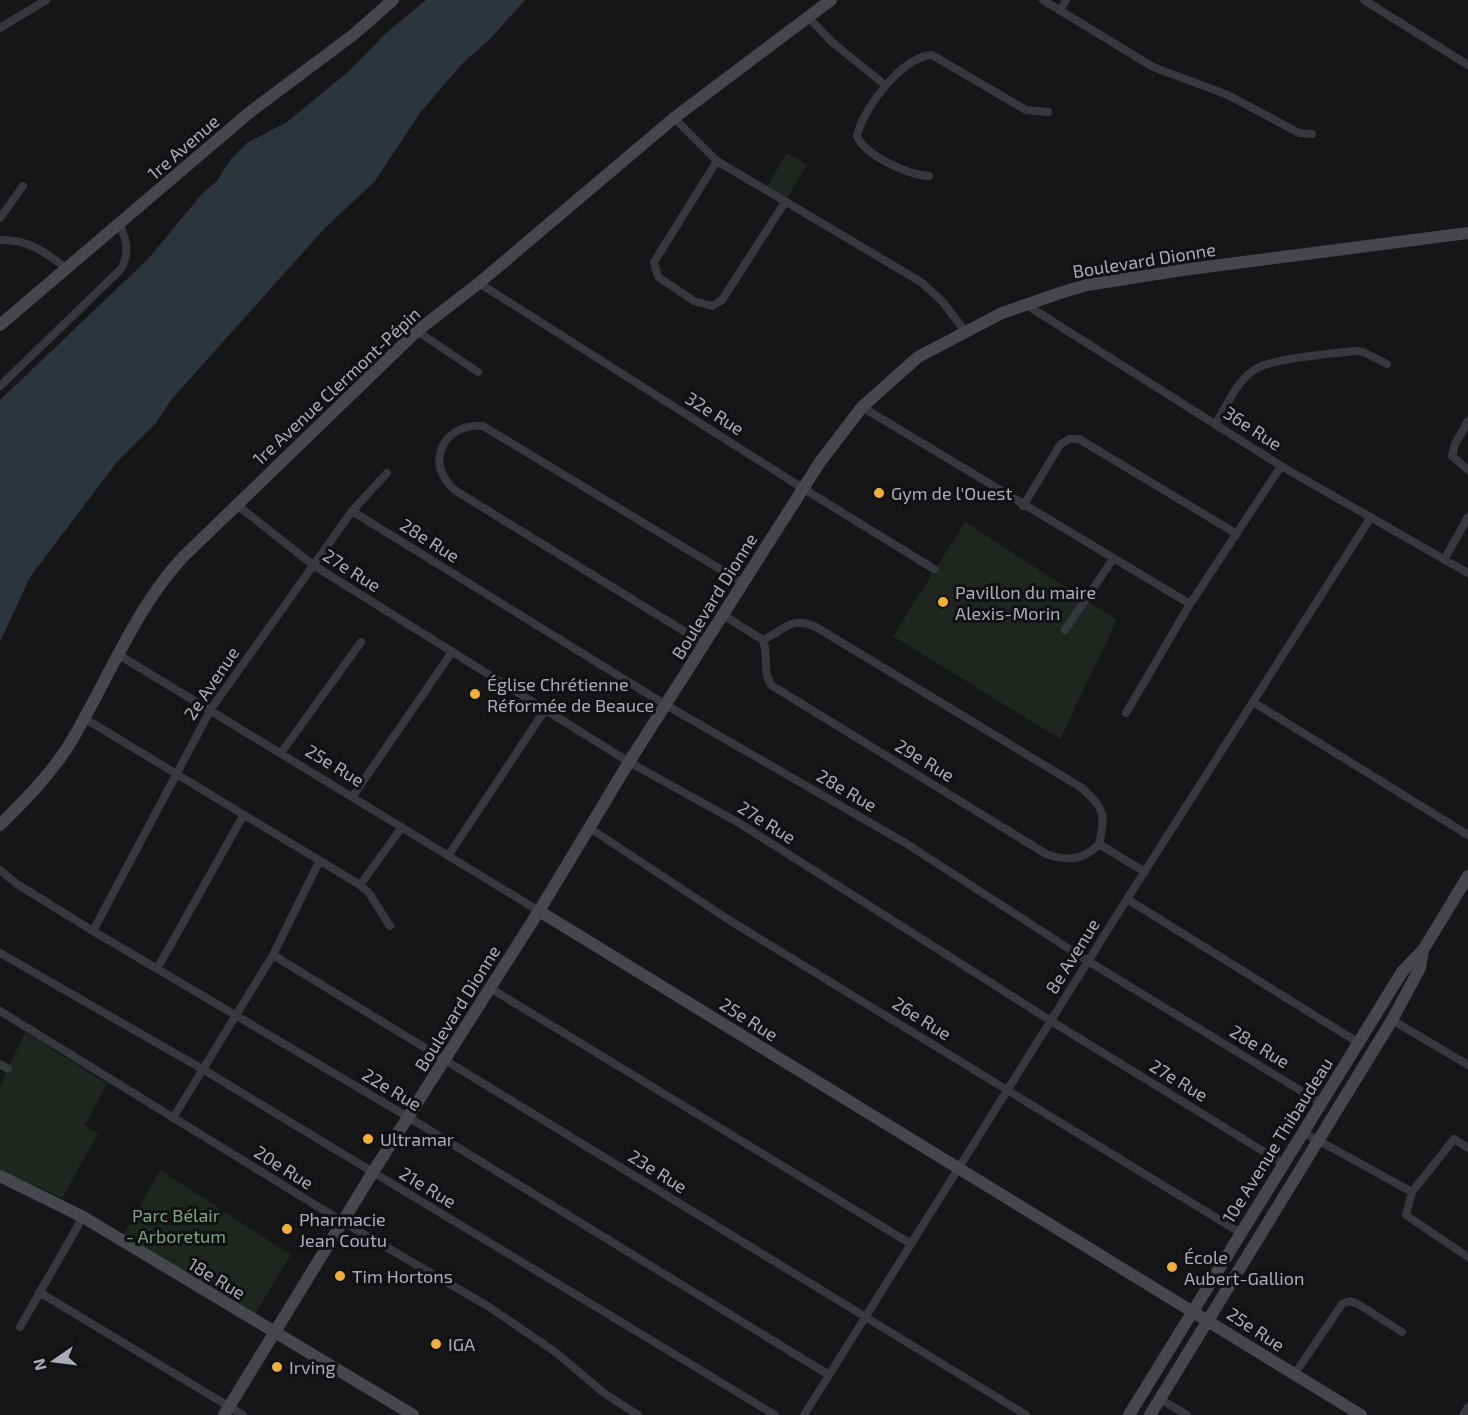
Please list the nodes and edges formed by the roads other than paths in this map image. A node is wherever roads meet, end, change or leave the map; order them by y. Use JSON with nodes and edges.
{"nodes":[{"id":1,"x":46,"y":0,"type":"edge"},
{"id":2,"x":393,"y":0,"type":"edge"},
{"id":3,"x":831,"y":0,"type":"edge"},
{"id":4,"x":1042,"y":0,"type":"edge"},
{"id":5,"x":1066,"y":0,"type":"edge"},
{"id":6,"x":1364,"y":0,"type":"edge"},
{"id":7,"x":1060,"y":11,"type":"junction"},
{"id":8,"x":808,"y":17,"type":"junction"},
{"id":9,"x":1,"y":26,"type":"edge"},
{"id":10,"x":1468,"y":64,"type":"edge"},
{"id":11,"x":885,"y":85,"type":"junction"},
{"id":12,"x":1048,"y":112,"type":"dead end"},
{"id":13,"x":674,"y":118,"type":"junction"},
{"id":14,"x":1312,"y":134,"type":"dead end"},
{"id":15,"x":717,"y":160,"type":"junction"},
{"id":16,"x":929,"y":176,"type":"dead end"},
{"id":17,"x":23,"y":186,"type":"dead end"},
{"id":18,"x":785,"y":202,"type":"junction"},
{"id":19,"x":0,"y":218,"type":"edge"},
{"id":20,"x":120,"y":225,"type":"junction"},
{"id":21,"x":1468,"y":233,"type":"edge"},
{"id":22,"x":0,"y":240,"type":"edge"},
{"id":23,"x":66,"y":268,"type":"junction"},
{"id":24,"x":479,"y":283,"type":"junction"},
{"id":25,"x":1025,"y":304,"type":"junction"},
{"id":26,"x":0,"y":325,"type":"edge"},
{"id":27,"x":417,"y":331,"type":"junction"},
{"id":28,"x":965,"y":331,"type":"junction"},
{"id":29,"x":1387,"y":364,"type":"dead end"},
{"id":30,"x":478,"y":372,"type":"dead end"},
{"id":31,"x":0,"y":386,"type":"edge"},
{"id":32,"x":862,"y":407,"type":"junction"},
{"id":33,"x":1468,"y":421,"type":"edge"},
{"id":34,"x":1216,"y":423,"type":"junction"},
{"id":35,"x":1281,"y":466,"type":"junction"},
{"id":36,"x":1468,"y":470,"type":"edge"},
{"id":37,"x":387,"y":473,"type":"dead end"},
{"id":38,"x":804,"y":489,"type":"junction"},
{"id":39,"x":237,"y":505,"type":"junction"},
{"id":40,"x":1023,"y":506,"type":"junction"},
{"id":41,"x":352,"y":511,"type":"junction"},
{"id":42,"x":1371,"y":517,"type":"junction"},
{"id":43,"x":1468,"y":517,"type":"edge"},
{"id":44,"x":1237,"y":534,"type":"junction"},
{"id":45,"x":1113,"y":559,"type":"junction"},
{"id":46,"x":1444,"y":560,"type":"junction"},
{"id":47,"x":313,"y":565,"type":"junction"},
{"id":48,"x":934,"y":569,"type":"dead end"},
{"id":49,"x":1468,"y":573,"type":"edge"},
{"id":50,"x":743,"y":583,"type":"junction"},
{"id":51,"x":1190,"y":604,"type":"junction"},
{"id":52,"x":723,"y":615,"type":"junction"},
{"id":53,"x":1065,"y":630,"type":"dead end"},
{"id":54,"x":763,"y":640,"type":"junction"},
{"id":55,"x":361,"y":642,"type":"dead end"},
{"id":56,"x":705,"y":644,"type":"junction"},
{"id":57,"x":452,"y":652,"type":"junction"},
{"id":58,"x":118,"y":655,"type":"junction"},
{"id":59,"x":1253,"y":702,"type":"junction"},
{"id":60,"x":666,"y":705,"type":"junction"},
{"id":61,"x":211,"y":709,"type":"junction"},
{"id":62,"x":545,"y":710,"type":"junction"},
{"id":63,"x":1126,"y":713,"type":"dead end"},
{"id":64,"x":84,"y":718,"type":"junction"},
{"id":65,"x":281,"y":753,"type":"junction"},
{"id":66,"x":629,"y":762,"type":"junction"},
{"id":67,"x":174,"y":774,"type":"junction"},
{"id":68,"x":353,"y":796,"type":"junction"},
{"id":69,"x":243,"y":816,"type":"junction"},
{"id":70,"x":0,"y":825,"type":"edge"},
{"id":71,"x":402,"y":827,"type":"junction"},
{"id":72,"x":588,"y":827,"type":"junction"},
{"id":73,"x":1468,"y":835,"type":"edge"},
{"id":74,"x":1099,"y":844,"type":"junction"},
{"id":75,"x":448,"y":856,"type":"junction"},
{"id":76,"x":320,"y":862,"type":"junction"},
{"id":77,"x":0,"y":870,"type":"edge"},
{"id":78,"x":1145,"y":872,"type":"junction"},
{"id":79,"x":1468,"y":876,"type":"edge"},
{"id":80,"x":360,"y":885,"type":"junction"},
{"id":81,"x":1127,"y":899,"type":"junction"},
{"id":82,"x":539,"y":911,"type":"junction"},
{"id":83,"x":390,"y":926,"type":"dead end"},
{"id":84,"x":93,"y":931,"type":"junction"},
{"id":85,"x":1423,"y":950,"type":"junction"},
{"id":86,"x":0,"y":953,"type":"edge"},
{"id":87,"x":273,"y":955,"type":"junction"},
{"id":88,"x":1088,"y":961,"type":"junction"},
{"id":89,"x":157,"y":969,"type":"junction"},
{"id":90,"x":490,"y":988,"type":"junction"},
{"id":91,"x":0,"y":1011,"type":"edge"},
{"id":92,"x":237,"y":1017,"type":"junction"},
{"id":93,"x":1392,"y":1020,"type":"junction"},
{"id":94,"x":1051,"y":1021,"type":"junction"},
{"id":95,"x":1359,"y":1043,"type":"junction"},
{"id":96,"x":445,"y":1060,"type":"junction"},
{"id":97,"x":1468,"y":1065,"type":"edge"},
{"id":98,"x":204,"y":1070,"type":"junction"},
{"id":99,"x":1008,"y":1090,"type":"junction"},
{"id":100,"x":1321,"y":1103,"type":"junction"},
{"id":101,"x":408,"y":1117,"type":"junction"},
{"id":102,"x":173,"y":1118,"type":"junction"},
{"id":103,"x":1303,"y":1132,"type":"junction"},
{"id":104,"x":1317,"y":1140,"type":"junction"},
{"id":105,"x":1468,"y":1148,"type":"edge"},
{"id":106,"x":1284,"y":1164,"type":"junction"},
{"id":107,"x":959,"y":1168,"type":"junction"},
{"id":108,"x":373,"y":1172,"type":"junction"},
{"id":109,"x":0,"y":1176,"type":"edge"},
{"id":110,"x":1412,"y":1192,"type":"junction"},
{"id":111,"x":83,"y":1217,"type":"junction"},
{"id":112,"x":343,"y":1222,"type":"junction"},
{"id":113,"x":1241,"y":1233,"type":"junction"},
{"id":114,"x":911,"y":1244,"type":"junction"},
{"id":115,"x":1468,"y":1257,"type":"edge"},
{"id":116,"x":39,"y":1292,"type":"junction"},
{"id":117,"x":1193,"y":1310,"type":"junction"},
{"id":118,"x":865,"y":1318,"type":"junction"},
{"id":119,"x":1208,"y":1320,"type":"junction"},
{"id":120,"x":20,"y":1327,"type":"dead end"},
{"id":121,"x":1401,"y":1332,"type":"dead end"},
{"id":122,"x":274,"y":1333,"type":"junction"},
{"id":123,"x":829,"y":1375,"type":"junction"},
{"id":124,"x":1294,"y":1375,"type":"junction"},
{"id":125,"x":1160,"y":1399,"type":"junction"},
{"id":126,"x":1468,"y":1407,"type":"edge"},
{"id":127,"x":227,"y":1411,"type":"edge"},
{"id":128,"x":243,"y":1415,"type":"edge"},
{"id":129,"x":413,"y":1415,"type":"edge"},
{"id":130,"x":638,"y":1415,"type":"edge"},
{"id":131,"x":775,"y":1415,"type":"edge"},
{"id":132,"x":804,"y":1415,"type":"edge"},
{"id":133,"x":1026,"y":1415,"type":"edge"},
{"id":134,"x":1129,"y":1415,"type":"edge"},
{"id":135,"x":1150,"y":1415,"type":"edge"},
{"id":136,"x":1187,"y":1415,"type":"edge"},
{"id":137,"x":1361,"y":1415,"type":"edge"},
{"id":138,"x":1463,"y":1415,"type":"edge"}],
"edges":[{"from":1,"to":9,"type":"street"},
{"from":2,"to":20,"type":"street","name":"1re Avenue"},
{"from":3,"to":8,"type":"street","name":"1re Avenue Clermont-Pépin"},
{"from":4,"to":7,"type":"street"},
{"from":5,"to":7,"type":"street"},
{"from":6,"to":10,"type":"street"},
{"from":7,"to":14,"type":"street"},
{"from":8,"to":11,"type":"street"},
{"from":8,"to":13,"type":"street","name":"1re Avenue Clermont-Pépin"},
{"from":11,"to":12,"type":"street"},
{"from":11,"to":16,"type":"street"},
{"from":13,"to":15,"type":"street"},
{"from":13,"to":24,"type":"street","name":"1re Avenue Clermont-Pépin"},
{"from":15,"to":18,"type":"street"},
{"from":15,"to":18,"type":"street"},
{"from":17,"to":19,"type":"street"},
{"from":18,"to":28,"type":"street"},
{"from":20,"to":23,"type":"street","name":"1re Avenue"},
{"from":20,"to":31,"type":"street"},
{"from":21,"to":25,"type":"street","name":"Boulevard Dionne"},
{"from":22,"to":23,"type":"street"},
{"from":23,"to":26,"type":"street","name":"1re Avenue"},
{"from":24,"to":27,"type":"street","name":"1re Avenue Clermont-Pépin"},
{"from":24,"to":38,"type":"street","name":"32e Rue"},
{"from":25,"to":28,"type":"street","name":"Boulevard Dionne"},
{"from":25,"to":34,"type":"street","name":"36e Rue"},
{"from":27,"to":30,"type":"street"},
{"from":27,"to":39,"type":"street","name":"1re Avenue Clermont-Pépin"},
{"from":28,"to":32,"type":"street","name":"Boulevard Dionne"},
{"from":29,"to":34,"type":"street"},
{"from":32,"to":38,"type":"street","name":"Boulevard Dionne"},
{"from":32,"to":40,"type":"street"},
{"from":33,"to":36,"type":"street"},
{"from":34,"to":35,"type":"street","name":"36e Rue"},
{"from":35,"to":42,"type":"street","name":"36e Rue"},
{"from":35,"to":44,"type":"street"},
{"from":37,"to":41,"type":"street","name":"2e Avenue"},
{"from":38,"to":48,"type":"street","name":"32e Rue"},
{"from":38,"to":50,"type":"street","name":"Boulevard Dionne"},
{"from":39,"to":47,"type":"street","name":"27e Rue"},
{"from":39,"to":58,"type":"street","name":"1re Avenue Clermont-Pépin"},
{"from":40,"to":44,"type":"street"},
{"from":40,"to":45,"type":"street"},
{"from":41,"to":47,"type":"street","name":"2e Avenue"},
{"from":41,"to":60,"type":"street","name":"28e Rue"},
{"from":42,"to":46,"type":"street","name":"36e Rue"},
{"from":42,"to":59,"type":"street","name":"8e Avenue"},
{"from":43,"to":46,"type":"street"},
{"from":44,"to":51,"type":"street"},
{"from":45,"to":51,"type":"street"},
{"from":45,"to":53,"type":"street"},
{"from":46,"to":49,"type":"street","name":"36e Rue"},
{"from":47,"to":57,"type":"street","name":"27e Rue"},
{"from":47,"to":61,"type":"street","name":"2e Avenue"},
{"from":50,"to":52,"type":"street","name":"Boulevard Dionne"},
{"from":50,"to":56,"type":"street"},
{"from":51,"to":63,"type":"street"},
{"from":52,"to":54,"type":"street"},
{"from":52,"to":56,"type":"street","name":"Boulevard Dionne"},
{"from":54,"to":74,"type":"street","name":"29e Rue"},
{"from":54,"to":74,"type":"street"},
{"from":55,"to":65,"type":"street"},
{"from":56,"to":60,"type":"street","name":"Boulevard Dionne"},
{"from":57,"to":62,"type":"street","name":"27e Rue"},
{"from":57,"to":68,"type":"street"},
{"from":58,"to":61,"type":"street","name":"25e Rue"},
{"from":58,"to":64,"type":"street","name":"1re Avenue Clermont-Pépin"},
{"from":59,"to":73,"type":"street"},
{"from":59,"to":78,"type":"street","name":"8e Avenue"},
{"from":60,"to":66,"type":"street","name":"Boulevard Dionne"},
{"from":60,"to":88,"type":"street","name":"28e Rue"},
{"from":61,"to":65,"type":"street","name":"25e Rue"},
{"from":61,"to":67,"type":"street","name":"2e Avenue"},
{"from":62,"to":66,"type":"street","name":"27e Rue"},
{"from":62,"to":75,"type":"street"},
{"from":64,"to":67,"type":"street"},
{"from":64,"to":70,"type":"street","name":"1re Avenue Clermont-Pépin"},
{"from":65,"to":68,"type":"street","name":"25e Rue"},
{"from":66,"to":72,"type":"street","name":"Boulevard Dionne"},
{"from":66,"to":94,"type":"street","name":"27e Rue"},
{"from":67,"to":69,"type":"street"},
{"from":67,"to":84,"type":"street","name":"2e Avenue"},
{"from":68,"to":71,"type":"street","name":"25e Rue"},
{"from":69,"to":76,"type":"street"},
{"from":69,"to":89,"type":"street"},
{"from":71,"to":75,"type":"street","name":"25e Rue"},
{"from":71,"to":80,"type":"street"},
{"from":72,"to":82,"type":"street","name":"Boulevard Dionne"},
{"from":72,"to":99,"type":"street","name":"26e Rue"},
{"from":74,"to":78,"type":"street"},
{"from":75,"to":82,"type":"street","name":"25e Rue"},
{"from":76,"to":80,"type":"street"},
{"from":76,"to":87,"type":"street"},
{"from":77,"to":84,"type":"street","name":"22e Rue"},
{"from":78,"to":81,"type":"street","name":"8e Avenue"},
{"from":79,"to":85,"type":"street","name":"10e Avenue Thibaudeau"},
{"from":80,"to":83,"type":"street"},
{"from":81,"to":88,"type":"street","name":"8e Avenue"},
{"from":81,"to":95,"type":"street"},
{"from":82,"to":90,"type":"street","name":"Boulevard Dionne"},
{"from":82,"to":107,"type":"street","name":"25e Rue"},
{"from":84,"to":89,"type":"street","name":"22e Rue"},
{"from":85,"to":93,"type":"street","name":"10e Avenue Thibaudeau"},
{"from":85,"to":95,"type":"street","name":"10e Avenue Thibaudeau"},
{"from":86,"to":98,"type":"street","name":"21e Rue"},
{"from":87,"to":92,"type":"street"},
{"from":87,"to":96,"type":"street","name":"23e Rue"},
{"from":88,"to":94,"type":"street","name":"8e Avenue"},
{"from":88,"to":100,"type":"street","name":"28e Rue"},
{"from":89,"to":92,"type":"street","name":"22e Rue"},
{"from":90,"to":96,"type":"street","name":"Boulevard Dionne"},
{"from":90,"to":114,"type":"street"},
{"from":91,"to":102,"type":"street","name":"20e Rue"},
{"from":92,"to":98,"type":"street"},
{"from":92,"to":101,"type":"street","name":"22e Rue"},
{"from":93,"to":97,"type":"street"},
{"from":93,"to":104,"type":"street","name":"10e Avenue Thibaudeau"},
{"from":94,"to":99,"type":"street","name":"8e Avenue"},
{"from":94,"to":106,"type":"street","name":"27e Rue"},
{"from":95,"to":100,"type":"street","name":"10e Avenue Thibaudeau"},
{"from":96,"to":101,"type":"street","name":"Boulevard Dionne"},
{"from":96,"to":118,"type":"street","name":"23e Rue"},
{"from":98,"to":102,"type":"street"},
{"from":98,"to":108,"type":"street","name":"21e Rue"},
{"from":99,"to":107,"type":"street","name":"8e Avenue"},
{"from":99,"to":113,"type":"street","name":"26e Rue"},
{"from":100,"to":103,"type":"street","name":"10e Avenue Thibaudeau"},
{"from":101,"to":108,"type":"street","name":"Boulevard Dionne"},
{"from":101,"to":123,"type":"street","name":"22e Rue"},
{"from":102,"to":112,"type":"street","name":"20e Rue"},
{"from":103,"to":104,"type":"street"},
{"from":103,"to":106,"type":"street","name":"10e Avenue Thibaudeau"},
{"from":104,"to":110,"type":"street"},
{"from":104,"to":119,"type":"street","name":"10e Avenue Thibaudeau"},
{"from":105,"to":110,"type":"street"},
{"from":106,"to":113,"type":"street","name":"10e Avenue Thibaudeau"},
{"from":107,"to":114,"type":"street","name":"8e Avenue"},
{"from":107,"to":117,"type":"street","name":"25e Rue"},
{"from":108,"to":112,"type":"street","name":"Boulevard Dionne"},
{"from":108,"to":131,"type":"street","name":"21e Rue"},
{"from":109,"to":111,"type":"street","name":"18e Rue"},
{"from":110,"to":115,"type":"street"},
{"from":111,"to":116,"type":"street"},
{"from":111,"to":122,"type":"street","name":"18e Rue"},
{"from":112,"to":122,"type":"street","name":"Boulevard Dionne"},
{"from":112,"to":130,"type":"street","name":"20e Rue"},
{"from":113,"to":117,"type":"street","name":"10e Avenue Thibaudeau"},
{"from":114,"to":118,"type":"street","name":"8e Avenue"},
{"from":116,"to":120,"type":"street"},
{"from":116,"to":127,"type":"street"},
{"from":117,"to":119,"type":"street","name":"25e Rue"},
{"from":117,"to":134,"type":"street","name":"10e Avenue Thibaudeau"},
{"from":118,"to":123,"type":"street","name":"8e Avenue"},
{"from":118,"to":133,"type":"street","name":"23e Rue"},
{"from":119,"to":124,"type":"street","name":"25e Rue"},
{"from":119,"to":125,"type":"street","name":"10e Avenue Thibaudeau"},
{"from":121,"to":124,"type":"street"},
{"from":122,"to":127,"type":"street","name":"Boulevard Dionne"},
{"from":122,"to":129,"type":"street","name":"18e Rue"},
{"from":123,"to":132,"type":"street","name":"8e Avenue"},
{"from":124,"to":137,"type":"street","name":"25e Rue"},
{"from":125,"to":135,"type":"street","name":"10e Avenue Thibaudeau"},
{"from":125,"to":136,"type":"street"},
{"from":126,"to":138,"type":"street"},
{"from":127,"to":128,"type":"street"}]}
